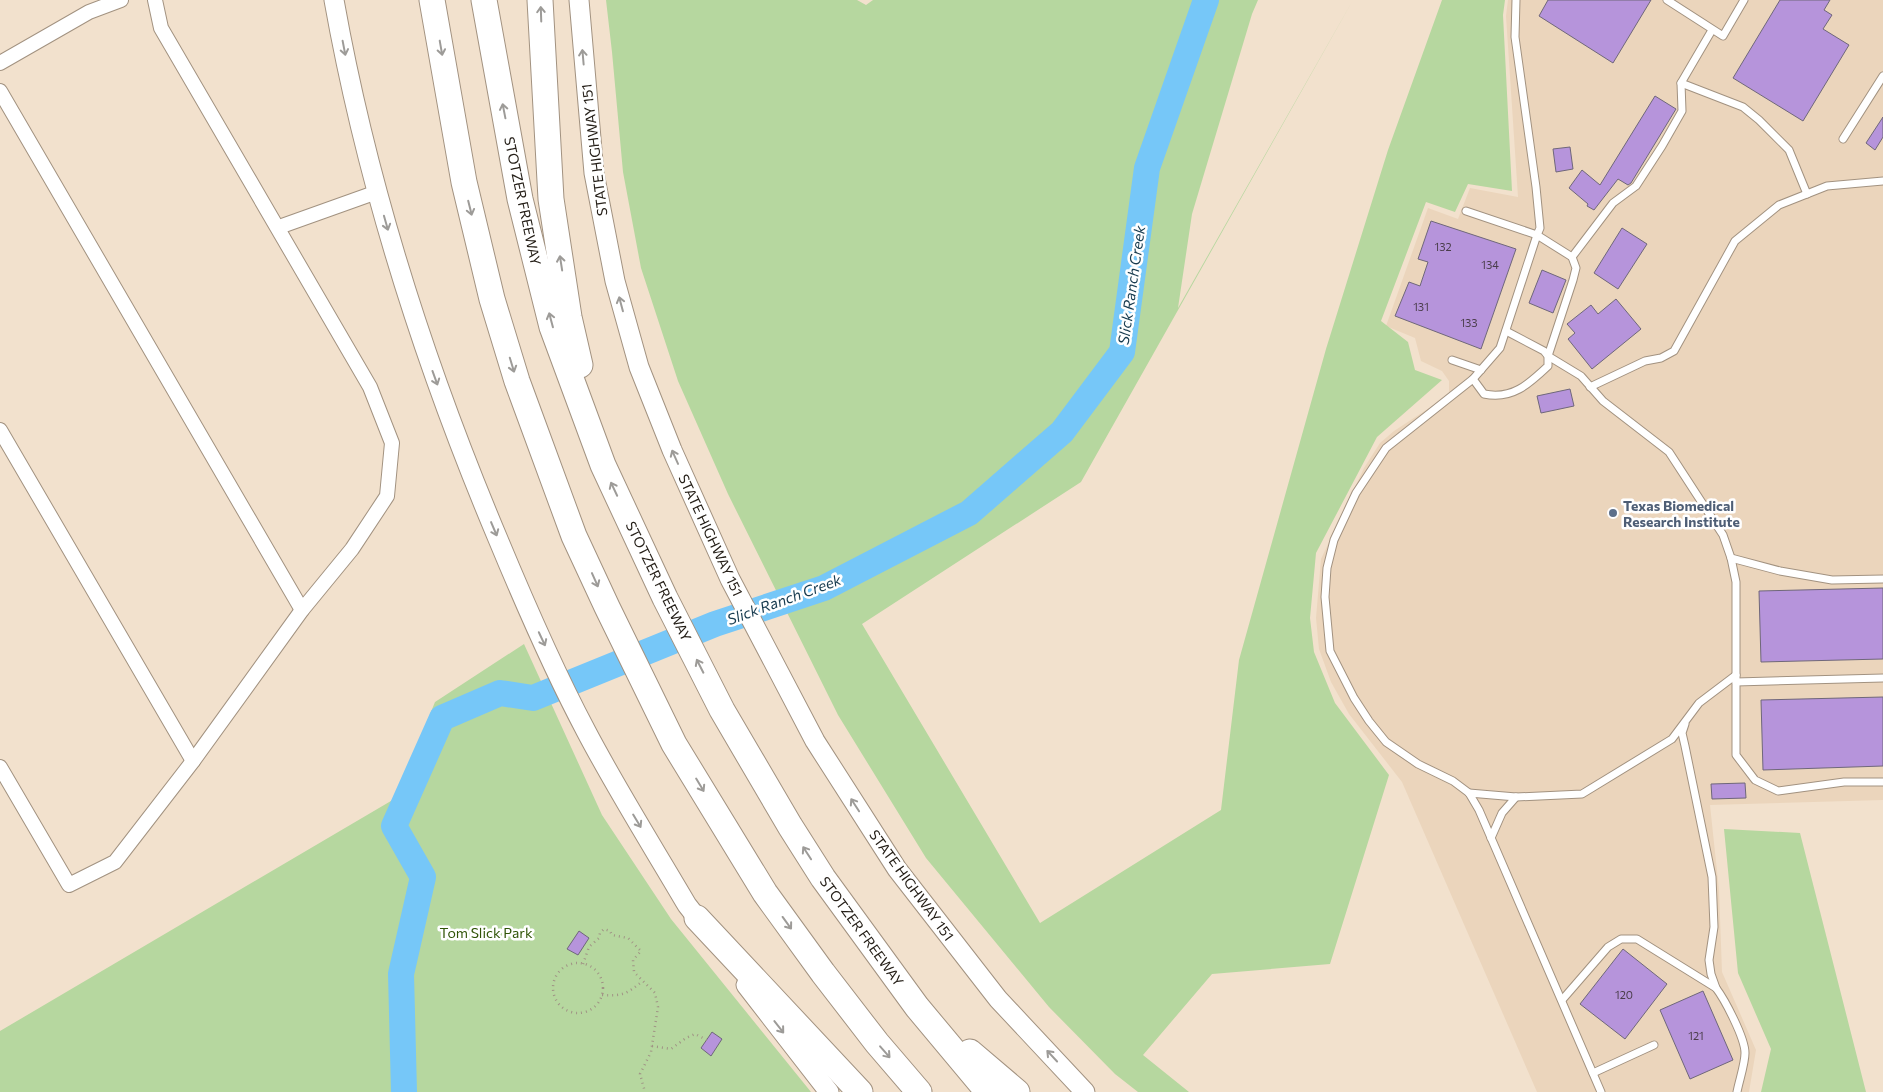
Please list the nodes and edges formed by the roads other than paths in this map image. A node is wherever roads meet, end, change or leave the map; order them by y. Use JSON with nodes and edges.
{"nodes":[{"id":1,"x":121,"y":0,"type":"edge"},
{"id":2,"x":155,"y":0,"type":"edge"},
{"id":3,"x":334,"y":0,"type":"edge"},
{"id":4,"x":432,"y":0,"type":"edge"},
{"id":5,"x":484,"y":0,"type":"edge"},
{"id":6,"x":540,"y":0,"type":"edge"},
{"id":7,"x":579,"y":0,"type":"edge"},
{"id":8,"x":1516,"y":0,"type":"edge"},
{"id":9,"x":1667,"y":0,"type":"edge"},
{"id":10,"x":1744,"y":0,"type":"edge"},
{"id":11,"x":1712,"y":30,"type":"junction"},
{"id":12,"x":0,"y":63,"type":"edge"},
{"id":13,"x":1883,"y":76,"type":"edge"},
{"id":14,"x":1681,"y":83,"type":"junction"},
{"id":15,"x":0,"y":91,"type":"edge"},
{"id":16,"x":1843,"y":139,"type":"dead end"},
{"id":17,"x":1883,"y":181,"type":"edge"},
{"id":18,"x":378,"y":192,"type":"junction"},
{"id":19,"x":1807,"y":194,"type":"junction"},
{"id":20,"x":1466,"y":211,"type":"dead end"},
{"id":21,"x":278,"y":227,"type":"junction"},
{"id":22,"x":1538,"y":235,"type":"junction"},
{"id":23,"x":1572,"y":256,"type":"junction"},
{"id":24,"x":1506,"y":331,"type":"junction"},
{"id":25,"x":1548,"y":356,"type":"junction"},
{"id":26,"x":1452,"y":360,"type":"dead end"},
{"id":27,"x":1480,"y":370,"type":"junction"},
{"id":28,"x":1473,"y":379,"type":"junction"},
{"id":29,"x":1590,"y":387,"type":"junction"},
{"id":30,"x":0,"y":430,"type":"edge"},
{"id":31,"x":603,"y":465,"type":"junction"},
{"id":32,"x":1731,"y":558,"type":"junction"},
{"id":33,"x":1883,"y":579,"type":"edge"},
{"id":34,"x":302,"y":610,"type":"junction"},
{"id":35,"x":1736,"y":678,"type":"junction"},
{"id":36,"x":1883,"y":678,"type":"edge"},
{"id":37,"x":1687,"y":718,"type":"junction"},
{"id":38,"x":194,"y":761,"type":"junction"},
{"id":39,"x":0,"y":767,"type":"edge"},
{"id":40,"x":1883,"y":782,"type":"edge"},
{"id":41,"x":1468,"y":793,"type":"junction"},
{"id":42,"x":1516,"y":797,"type":"junction"},
{"id":43,"x":1491,"y":838,"type":"junction"},
{"id":44,"x":697,"y":918,"type":"junction"},
{"id":45,"x":1716,"y":988,"type":"junction"},
{"id":46,"x":1562,"y":1000,"type":"junction"},
{"id":47,"x":917,"y":1007,"type":"junction"},
{"id":48,"x":1654,"y":1045,"type":"dead end"},
{"id":49,"x":1593,"y":1073,"type":"junction"},
{"id":50,"x":830,"y":1092,"type":"edge"},
{"id":51,"x":860,"y":1092,"type":"edge"},
{"id":52,"x":919,"y":1092,"type":"edge"},
{"id":53,"x":988,"y":1092,"type":"edge"},
{"id":54,"x":1017,"y":1092,"type":"edge"},
{"id":55,"x":1085,"y":1092,"type":"edge"},
{"id":56,"x":1601,"y":1092,"type":"edge"},
{"id":57,"x":1737,"y":1092,"type":"edge"}],
"edges":[{"from":1,"to":12,"type":"street"},
{"from":2,"to":21,"type":"street"},
{"from":3,"to":18,"type":"main road","one_way":true},
{"from":4,"to":52,"type":"highway","one_way":true},
{"from":31,"to":5,"type":"highway","name":"STOTZER FREEWAY","one_way":true},
{"from":31,"to":6,"type":"highway","one_way":true},
{"from":55,"to":7,"type":"main road","name":"STATE HIGHWAY 151","one_way":true},
{"from":8,"to":22,"type":"lane"},
{"from":9,"to":11,"type":"lane"},
{"from":10,"to":11,"type":"lane"},
{"from":11,"to":14,"type":"lane"},
{"from":13,"to":16,"type":"lane"},
{"from":14,"to":19,"type":"lane"},
{"from":14,"to":23,"type":"lane"},
{"from":15,"to":34,"type":"street"},
{"from":17,"to":19,"type":"lane"},
{"from":18,"to":21,"type":"street"},
{"from":18,"to":44,"type":"main road","one_way":true},
{"from":19,"to":29,"type":"lane"},
{"from":20,"to":22,"type":"lane"},
{"from":21,"to":34,"type":"street"},
{"from":22,"to":23,"type":"lane"},
{"from":22,"to":24,"type":"lane"},
{"from":23,"to":25,"type":"lane"},
{"from":24,"to":25,"type":"lane"},
{"from":24,"to":27,"type":"lane"},
{"from":25,"to":28,"type":"lane"},
{"from":25,"to":29,"type":"lane"},
{"from":26,"to":27,"type":"lane"},
{"from":27,"to":28,"type":"lane"},
{"from":28,"to":41,"type":"lane"},
{"from":29,"to":32,"type":"lane"},
{"from":30,"to":38,"type":"street"},
{"from":47,"to":31,"type":"highway","name":"STOTZER FREEWAY","one_way":true},
{"from":32,"to":33,"type":"lane"},
{"from":32,"to":35,"type":"lane"},
{"from":34,"to":38,"type":"street"},
{"from":35,"to":36,"type":"lane"},
{"from":35,"to":37,"type":"lane"},
{"from":35,"to":40,"type":"lane"},
{"from":37,"to":42,"type":"lane"},
{"from":37,"to":45,"type":"lane"},
{"from":38,"to":39,"type":"street"},
{"from":41,"to":42,"type":"lane"},
{"from":41,"to":43,"type":"lane"},
{"from":42,"to":43,"type":"lane"},
{"from":43,"to":46,"type":"lane"},
{"from":44,"to":50,"type":"main road","one_way":true},
{"from":44,"to":51,"type":"highway"},
{"from":45,"to":46,"type":"lane"},
{"from":45,"to":57,"type":"lane"},
{"from":46,"to":49,"type":"lane"},
{"from":47,"to":53,"type":"highway","name":"STOTZER FREEWAY"},
{"from":47,"to":54,"type":"highway"},
{"from":48,"to":49,"type":"lane"},
{"from":49,"to":56,"type":"lane"}]}
